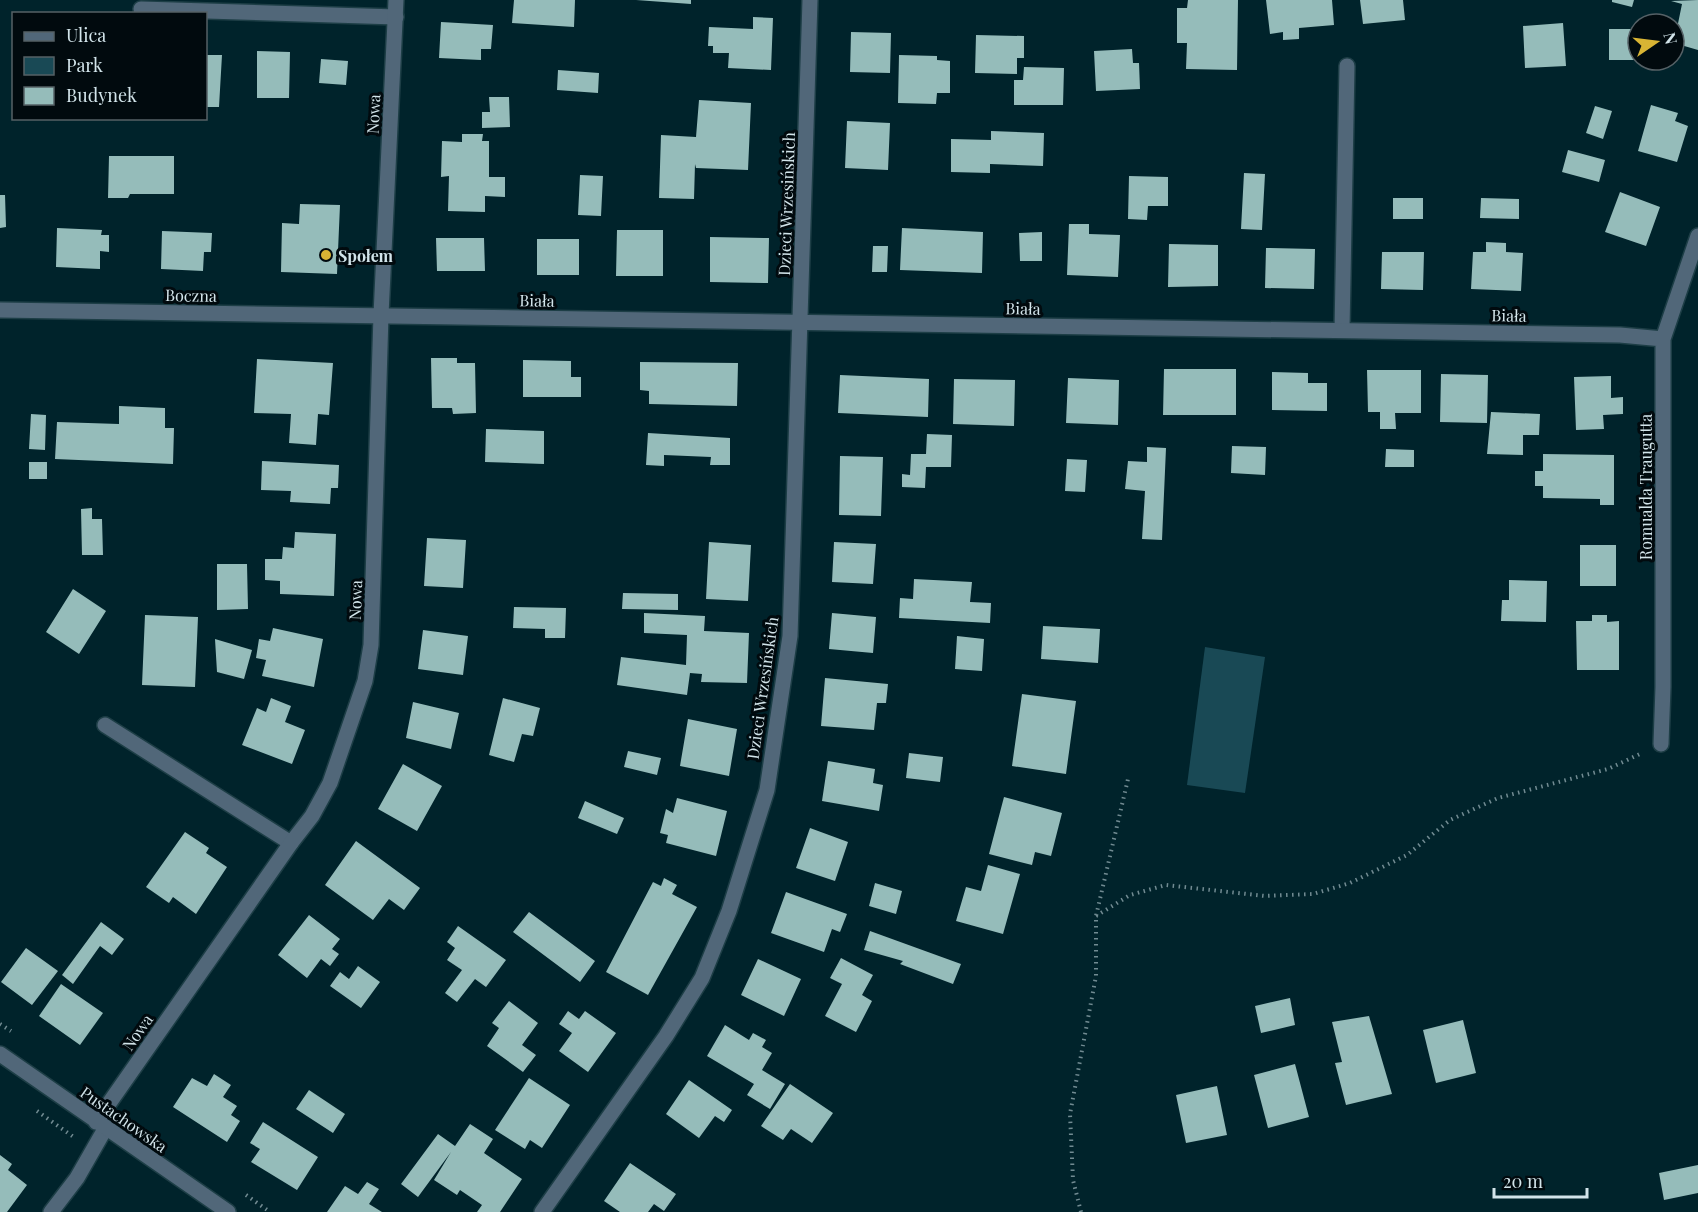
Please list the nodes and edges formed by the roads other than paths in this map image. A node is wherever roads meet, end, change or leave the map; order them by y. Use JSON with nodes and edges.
{"nodes":[{"id":1,"x":396,"y":0,"type":"edge"},
{"id":2,"x":810,"y":0,"type":"edge"},
{"id":3,"x":141,"y":9,"type":"dead end"},
{"id":4,"x":396,"y":16,"type":"junction"},
{"id":5,"x":1347,"y":66,"type":"dead end"},
{"id":6,"x":1698,"y":236,"type":"edge"},
{"id":7,"x":0,"y":310,"type":"edge"},
{"id":8,"x":381,"y":315,"type":"junction"},
{"id":9,"x":800,"y":323,"type":"junction"},
{"id":10,"x":1342,"y":330,"type":"junction"},
{"id":11,"x":1663,"y":339,"type":"junction"},
{"id":12,"x":105,"y":725,"type":"dead end"},
{"id":13,"x":1660,"y":744,"type":"road end"},
{"id":14,"x":291,"y":843,"type":"junction"},
{"id":15,"x":0,"y":1054,"type":"edge"},
{"id":16,"x":101,"y":1125,"type":"junction"},
{"id":17,"x":51,"y":1212,"type":"edge"},
{"id":18,"x":228,"y":1212,"type":"edge"},
{"id":19,"x":542,"y":1212,"type":"edge"}],
"edges":[{"from":1,"to":4,"type":"street","name":"Nowa"},
{"from":2,"to":9,"type":"street","name":"Dzieci Wrzesińskich"},
{"from":3,"to":4,"type":"street"},
{"from":4,"to":8,"type":"street","name":"Nowa"},
{"from":5,"to":10,"type":"street"},
{"from":6,"to":11,"type":"street","name":"Romualda Traugutta"},
{"from":7,"to":8,"type":"street","name":"Boczna"},
{"from":8,"to":9,"type":"street","name":"Biała"},
{"from":8,"to":14,"type":"street","name":"Nowa"},
{"from":9,"to":10,"type":"street","name":"Biała"},
{"from":9,"to":19,"type":"street","name":"Dzieci Wrzesińskich"},
{"from":10,"to":11,"type":"street","name":"Biała"},
{"from":11,"to":13,"type":"street","name":"Romualda Traugutta"},
{"from":12,"to":14,"type":"street"},
{"from":14,"to":16,"type":"street","name":"Nowa"},
{"from":15,"to":16,"type":"street","name":"Pustachowska"},
{"from":16,"to":17,"type":"street","name":"Nowa"},
{"from":16,"to":18,"type":"street","name":"Pustachowska"}]}
